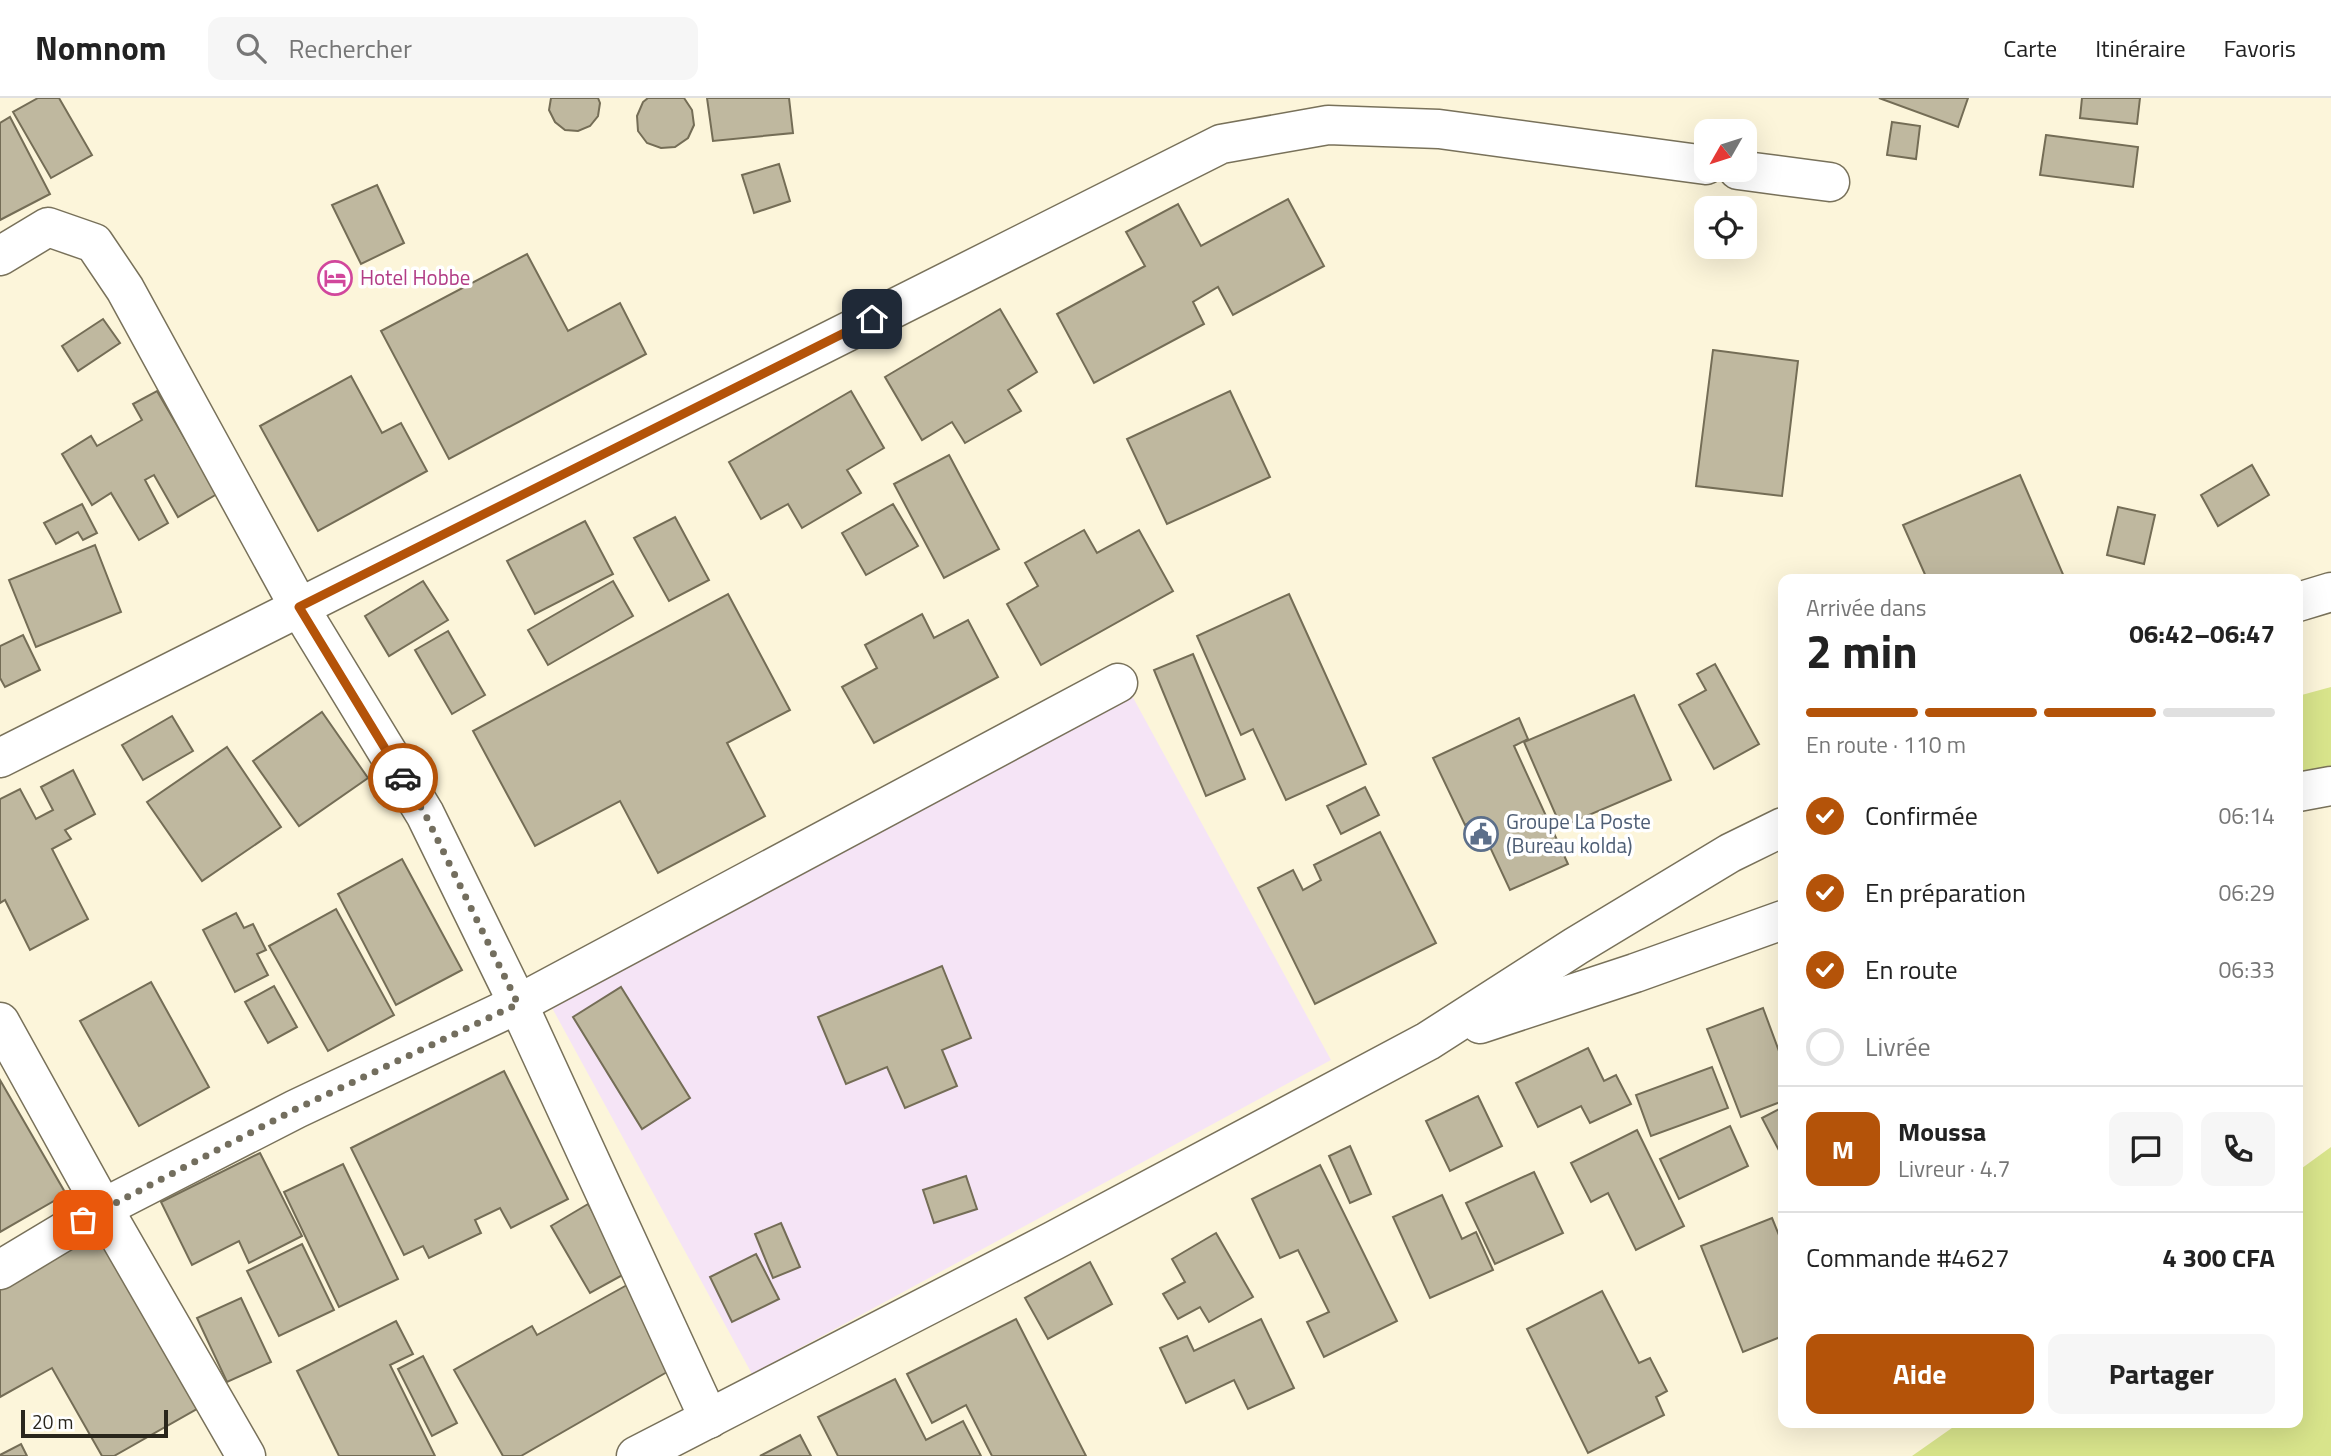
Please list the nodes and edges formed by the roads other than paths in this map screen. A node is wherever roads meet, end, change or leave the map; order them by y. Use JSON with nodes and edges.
{"nodes":[{"id":1,"x":1694,"y":164,"type":"edge"},
{"id":2,"x":1757,"y":172,"type":"edge"},
{"id":3,"x":1830,"y":182,"type":"dead end"},
{"id":4,"x":0,"y":256,"type":"edge"},
{"id":5,"x":2331,"y":592,"type":"edge"},
{"id":6,"x":2303,"y":600,"type":"edge"},
{"id":7,"x":299,"y":607,"type":"junction"},
{"id":8,"x":1118,"y":682,"type":"dead end"},
{"id":9,"x":0,"y":758,"type":"edge"},
{"id":10,"x":2331,"y":786,"type":"edge"},
{"id":11,"x":2303,"y":791,"type":"edge"},
{"id":12,"x":1778,"y":829,"type":"edge"},
{"id":13,"x":1778,"y":922,"type":"edge"},
{"id":14,"x":518,"y":1004,"type":"junction"},
{"id":15,"x":0,"y":1021,"type":"edge"},
{"id":16,"x":1428,"y":1041,"type":"junction"},
{"id":17,"x":103,"y":1208,"type":"junction"},
{"id":18,"x":0,"y":1270,"type":"edge"},
{"id":19,"x":709,"y":1419,"type":"junction"},
{"id":20,"x":246,"y":1456,"type":"edge"},
{"id":21,"x":636,"y":1456,"type":"edge"}],
"edges":[{"from":1,"to":7,"type":"street"},
{"from":2,"to":3,"type":"street"},
{"from":4,"to":7,"type":"street"},
{"from":5,"to":6,"type":"street"},
{"from":7,"to":9,"type":"street"},
{"from":7,"to":14,"type":"street"},
{"from":8,"to":14,"type":"street"},
{"from":10,"to":11,"type":"street"},
{"from":12,"to":16,"type":"street"},
{"from":13,"to":16,"type":"street"},
{"from":14,"to":17,"type":"street"},
{"from":14,"to":19,"type":"street"},
{"from":15,"to":17,"type":"street"},
{"from":16,"to":19,"type":"street"},
{"from":17,"to":18,"type":"street"},
{"from":17,"to":20,"type":"street"},
{"from":19,"to":21,"type":"street"}]}
